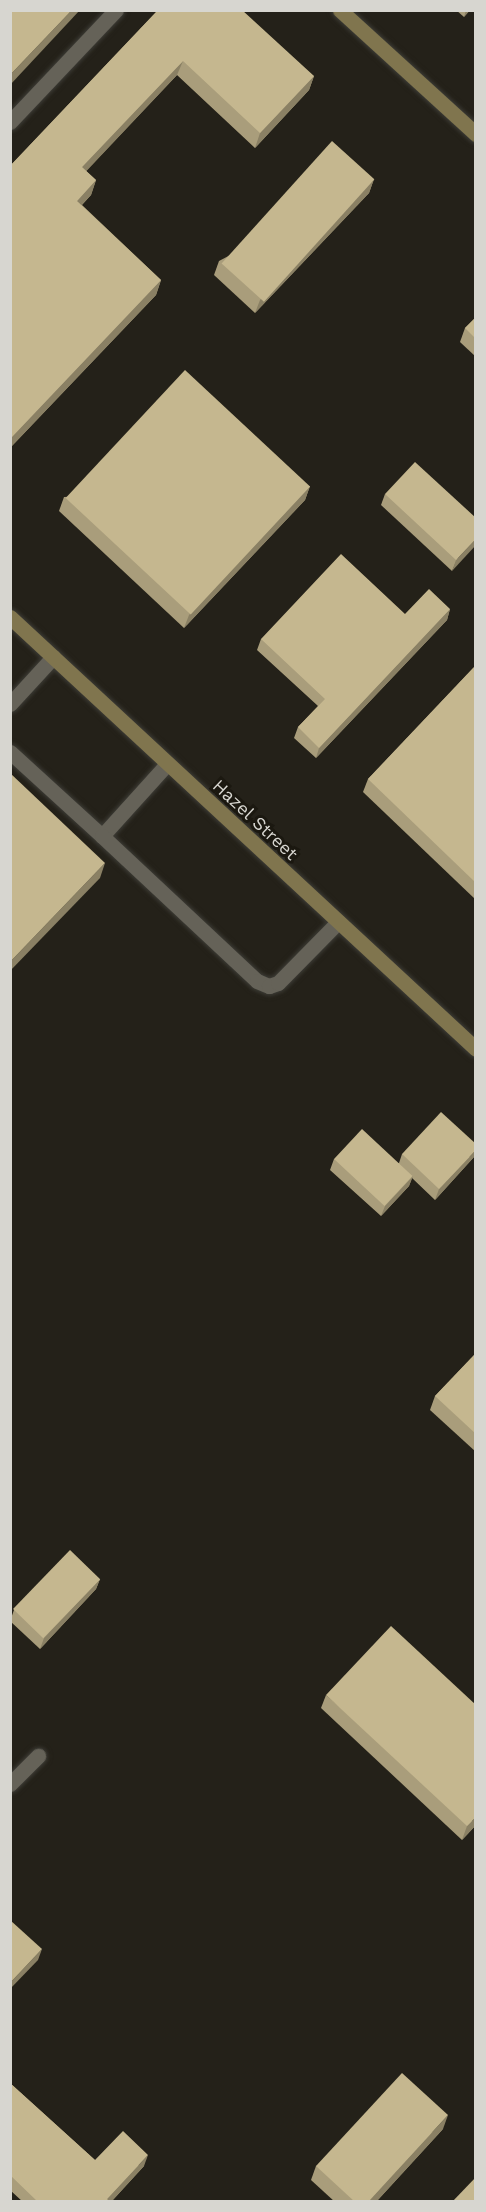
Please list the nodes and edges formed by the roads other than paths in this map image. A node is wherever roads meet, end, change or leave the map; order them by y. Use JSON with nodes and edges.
{"nodes":[{"id":1,"x":116,"y":10,"type":"edge"},
{"id":2,"x":340,"y":10,"type":"edge"},
{"id":3,"x":10,"y":122,"type":"edge"},
{"id":4,"x":476,"y":134,"type":"edge"},
{"id":5,"x":10,"y":617,"type":"edge"},
{"id":6,"x":53,"y":657,"type":"junction"},
{"id":7,"x":10,"y":705,"type":"edge"},
{"id":8,"x":10,"y":752,"type":"edge"},
{"id":9,"x":167,"y":764,"type":"junction"},
{"id":10,"x":102,"y":836,"type":"junction"},
{"id":11,"x":338,"y":922,"type":"junction"},
{"id":12,"x":476,"y":1049,"type":"edge"},
{"id":13,"x":38,"y":1756,"type":"dead end"},
{"id":14,"x":10,"y":1784,"type":"edge"}],
"edges":[{"from":1,"to":3,"type":"street"},
{"from":2,"to":4,"type":"street"},
{"from":5,"to":6,"type":"street","name":"Hazel Street"},
{"from":6,"to":7,"type":"street"},
{"from":6,"to":9,"type":"street","name":"Hazel Street"},
{"from":8,"to":10,"type":"street"},
{"from":9,"to":10,"type":"street"},
{"from":9,"to":11,"type":"street","name":"Hazel Street"},
{"from":10,"to":11,"type":"street"},
{"from":11,"to":12,"type":"street","name":"Hazel Street"},
{"from":13,"to":14,"type":"street"}]}
